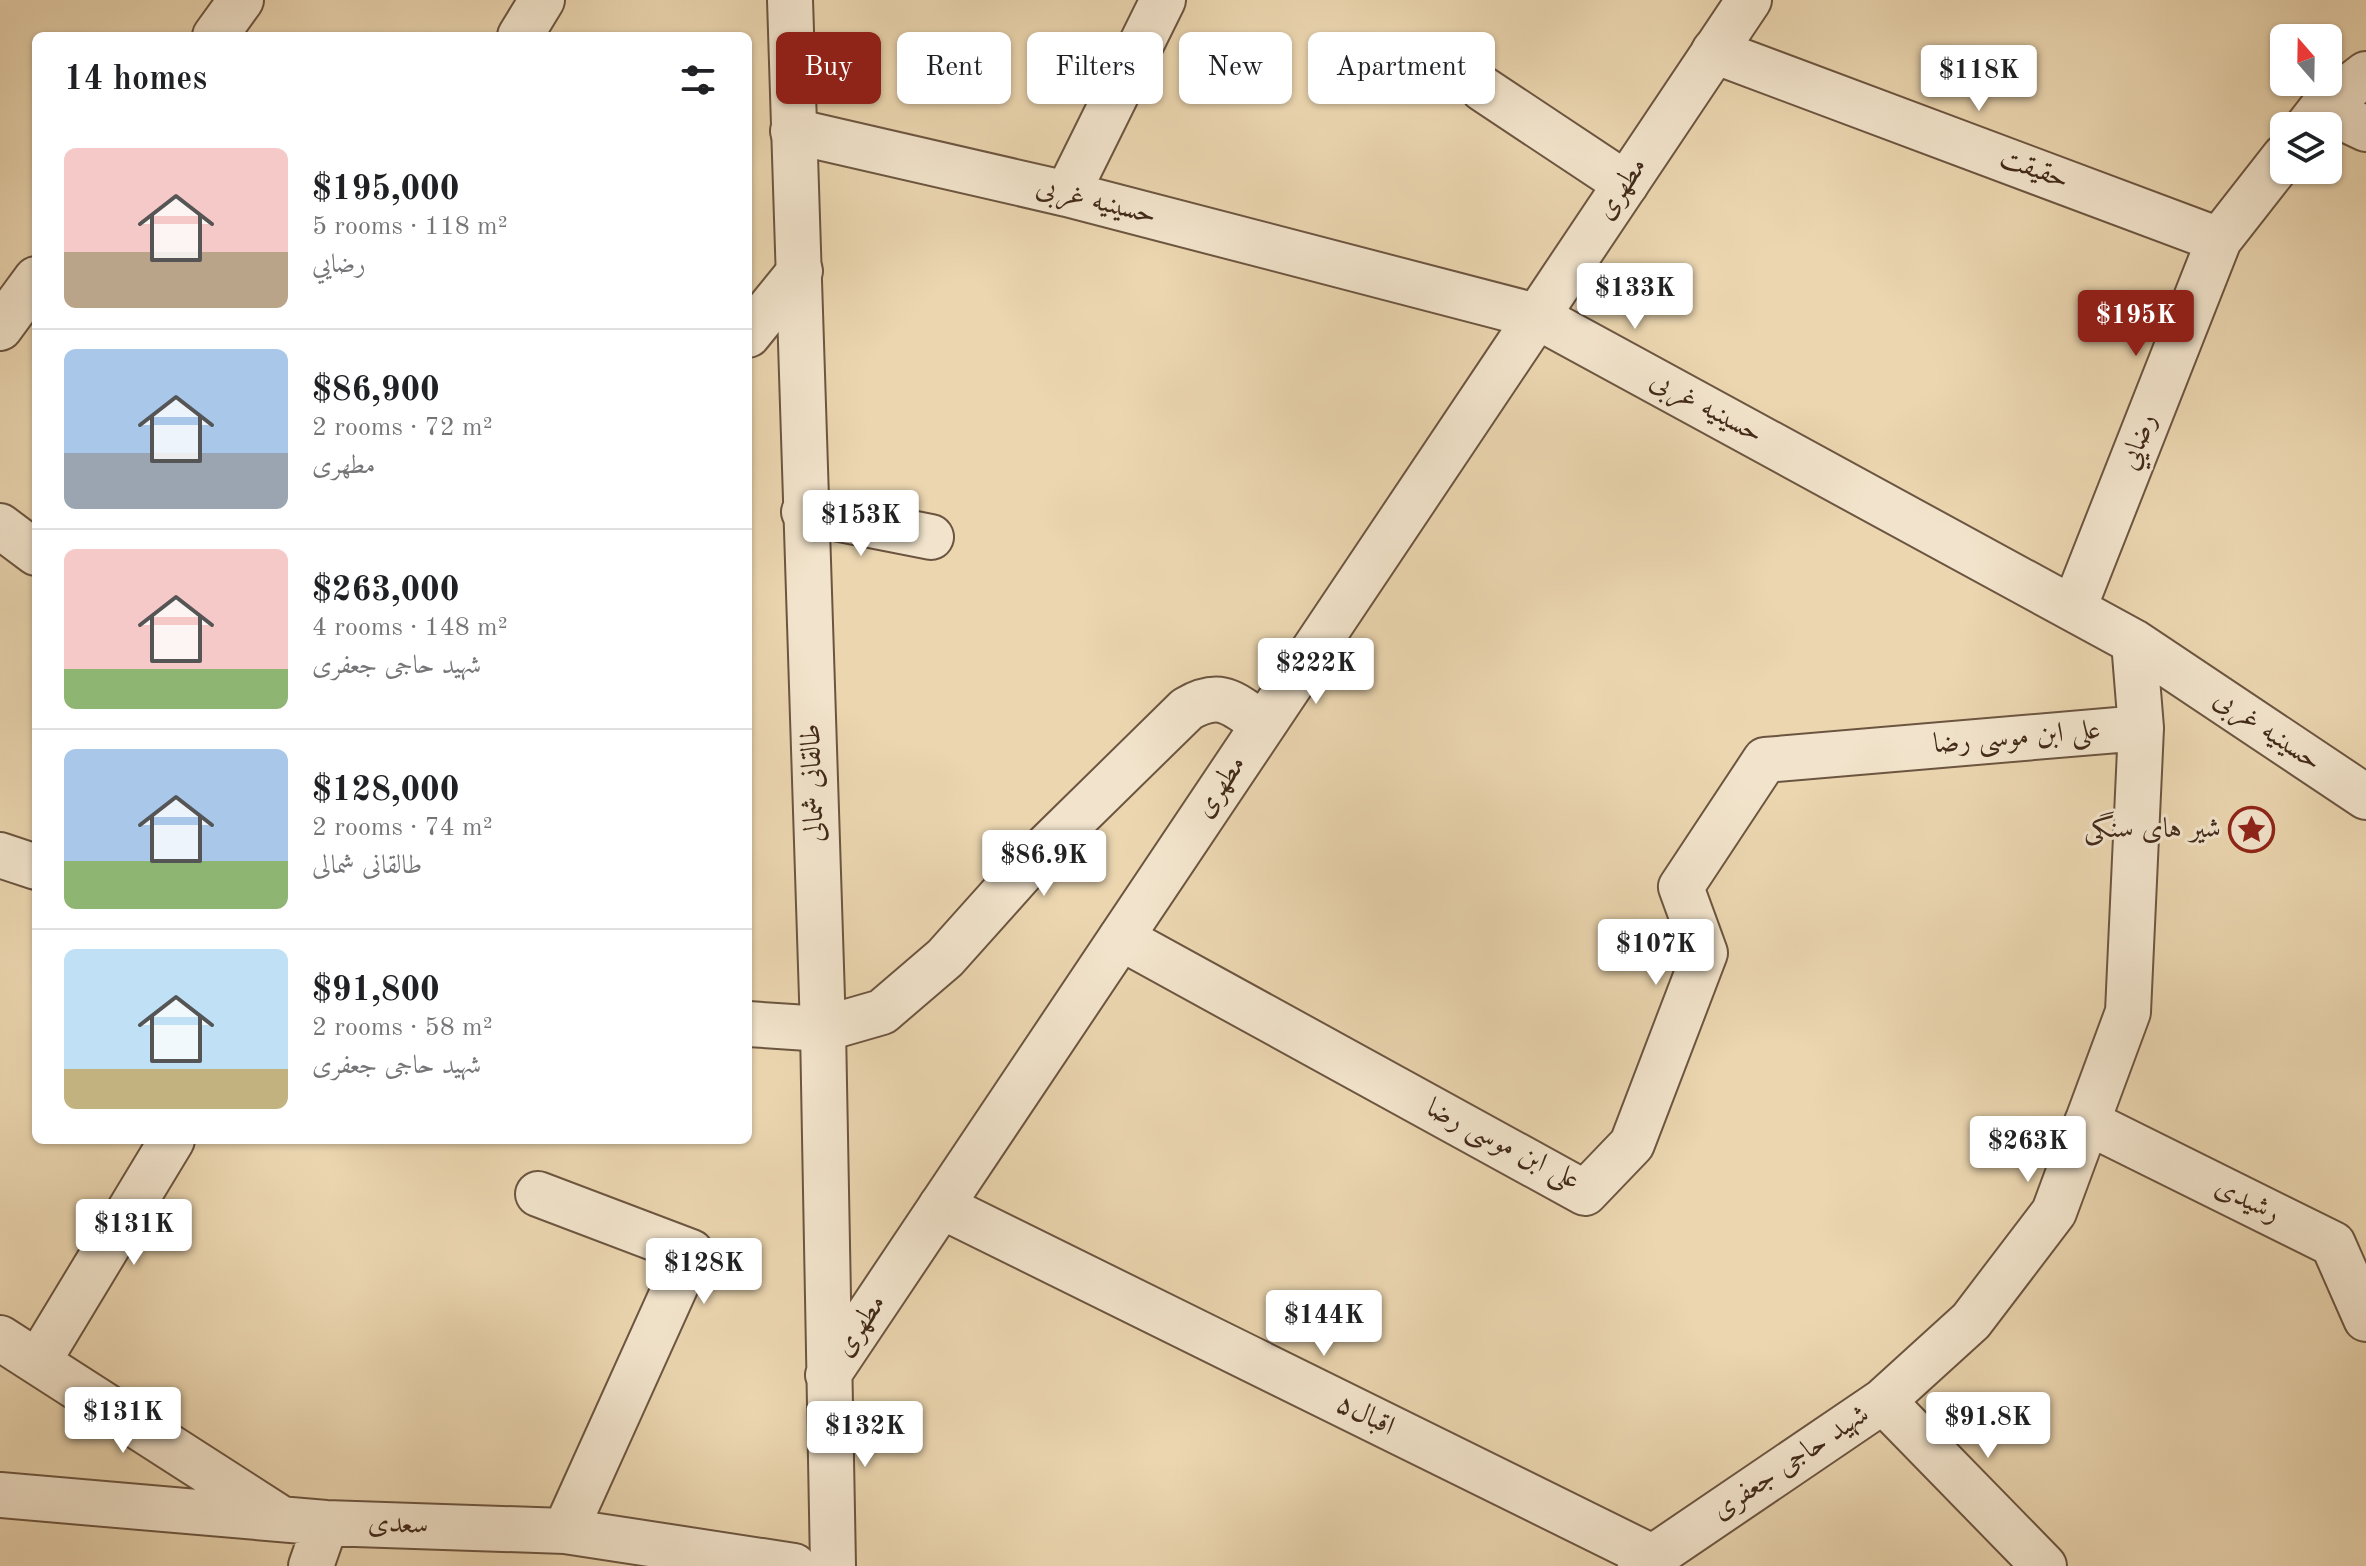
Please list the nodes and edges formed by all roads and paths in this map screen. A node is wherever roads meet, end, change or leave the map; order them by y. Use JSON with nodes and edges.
{"nodes":[{"id":1,"x":241,"y":0,"type":"edge"},
{"id":2,"x":542,"y":0,"type":"edge"},
{"id":3,"x":790,"y":0,"type":"edge"},
{"id":4,"x":1163,"y":0,"type":"edge"},
{"id":5,"x":1749,"y":0,"type":"edge"},
{"id":6,"x":218,"y":32,"type":"edge"},
{"id":7,"x":522,"y":32,"type":"edge"},
{"id":8,"x":1714,"y":51,"type":"junction"},
{"id":9,"x":2366,"y":74,"type":"edge"},
{"id":10,"x":1495,"y":97,"type":"edge"},
{"id":11,"x":2321,"y":112,"type":"edge"},
{"id":12,"x":2342,"y":123,"type":"edge"},
{"id":13,"x":2366,"y":129,"type":"edge"},
{"id":14,"x":793,"y":131,"type":"junction"},
{"id":15,"x":2270,"y":175,"type":"edge"},
{"id":16,"x":1626,"y":184,"type":"junction"},
{"id":17,"x":1067,"y":194,"type":"junction"},
{"id":18,"x":2219,"y":240,"type":"junction"},
{"id":19,"x":800,"y":271,"type":"junction"},
{"id":20,"x":32,"y":284,"type":"edge"},
{"id":21,"x":1536,"y":316,"type":"junction"},
{"id":22,"x":0,"y":328,"type":"edge"},
{"id":23,"x":752,"y":330,"type":"edge"},
{"id":24,"x":804,"y":512,"type":"junction"},
{"id":25,"x":0,"y":526,"type":"edge"},
{"id":26,"x":931,"y":537,"type":"dead end"},
{"id":27,"x":32,"y":550,"type":"edge"},
{"id":28,"x":2074,"y":608,"type":"junction"},
{"id":29,"x":2134,"y":642,"type":"junction"},
{"id":30,"x":1263,"y":724,"type":"junction"},
{"id":31,"x":2141,"y":728,"type":"junction"},
{"id":32,"x":2366,"y":797,"type":"edge"},
{"id":33,"x":0,"y":855,"type":"edge"},
{"id":34,"x":32,"y":866,"type":"edge"},
{"id":35,"x":1121,"y":938,"type":"junction"},
{"id":36,"x":752,"y":1024,"type":"edge"},
{"id":37,"x":823,"y":1029,"type":"junction"},
{"id":38,"x":2087,"y":1122,"type":"junction"},
{"id":39,"x":170,"y":1144,"type":"edge"},
{"id":40,"x":538,"y":1194,"type":"dead end"},
{"id":41,"x":941,"y":1206,"type":"junction"},
{"id":42,"x":2366,"y":1319,"type":"edge"},
{"id":43,"x":0,"y":1338,"type":"edge"},
{"id":44,"x":39,"y":1360,"type":"junction"},
{"id":45,"x":828,"y":1375,"type":"junction"},
{"id":46,"x":1883,"y":1401,"type":"junction"},
{"id":47,"x":0,"y":1495,"type":"edge"},
{"id":48,"x":279,"y":1518,"type":"junction"},
{"id":49,"x":326,"y":1523,"type":"junction"},
{"id":50,"x":565,"y":1531,"type":"junction"},
{"id":51,"x":1649,"y":1563,"type":"edge"},
{"id":52,"x":311,"y":1566,"type":"edge"},
{"id":53,"x":794,"y":1566,"type":"edge"},
{"id":54,"x":833,"y":1566,"type":"edge"},
{"id":55,"x":2044,"y":1566,"type":"edge"}],
"edges":[{"from":1,"to":6,"type":"street"},
{"from":2,"to":7,"type":"street"},
{"from":3,"to":14,"type":"street","name":"طالقانی شمالی"},
{"from":4,"to":17,"type":"street"},
{"from":5,"to":8,"type":"street","name":"مطهری"},
{"from":8,"to":16,"type":"street","name":"مطهری"},
{"from":8,"to":18,"type":"street","name":"حقیقت"},
{"from":9,"to":11,"type":"street"},
{"from":10,"to":16,"type":"street"},
{"from":12,"to":13,"type":"street"},
{"from":14,"to":17,"type":"street","name":"حسینیه غربی"},
{"from":14,"to":19,"type":"street","name":"طالقانی شمالی"},
{"from":15,"to":18,"type":"street","name":"رضایي"},
{"from":16,"to":21,"type":"street","name":"مطهری"},
{"from":17,"to":21,"type":"street","name":"حسینیه غربی"},
{"from":18,"to":28,"type":"street","name":"رضایي"},
{"from":19,"to":23,"type":"street"},
{"from":19,"to":24,"type":"street","name":"طالقانی شمالی"},
{"from":20,"to":22,"type":"street"},
{"from":21,"to":28,"type":"street","name":"حسینیه غربی"},
{"from":21,"to":30,"type":"street","name":"مطهری"},
{"from":24,"to":26,"type":"street"},
{"from":24,"to":37,"type":"street","name":"طالقانی شمالی"},
{"from":25,"to":27,"type":"street"},
{"from":28,"to":29,"type":"street","name":"حسینیه غربی"},
{"from":29,"to":31,"type":"street","name":"شهید حاجی جعفری"},
{"from":29,"to":32,"type":"street","name":"حسینیه غربی"},
{"from":30,"to":35,"type":"street","name":"مطهری"},
{"from":30,"to":37,"type":"street"},
{"from":31,"to":35,"type":"street","name":"علی ابن موسی رضا"},
{"from":31,"to":38,"type":"street","name":"شهید حاجی جعفری"},
{"from":33,"to":34,"type":"street"},
{"from":35,"to":41,"type":"street","name":"مطهری"},
{"from":36,"to":37,"type":"street"},
{"from":37,"to":45,"type":"street","name":"طالقانی شمالی"},
{"from":38,"to":42,"type":"street","name":"رشیدی"},
{"from":38,"to":46,"type":"street","name":"شهید حاجی جعفری"},
{"from":39,"to":44,"type":"street"},
{"from":40,"to":50,"type":"street"},
{"from":41,"to":45,"type":"street","name":"مطهری"},
{"from":41,"to":51,"type":"street","name":"اقبال۵"},
{"from":43,"to":44,"type":"street"},
{"from":44,"to":48,"type":"street"},
{"from":45,"to":54,"type":"street","name":"طالقانی شمالی"},
{"from":46,"to":51,"type":"street","name":"شهید حاجی جعفری"},
{"from":46,"to":55,"type":"street"},
{"from":47,"to":48,"type":"street","name":"سعدی"},
{"from":48,"to":49,"type":"street","name":"سعدی"},
{"from":49,"to":50,"type":"street","name":"سعدی"},
{"from":49,"to":52,"type":"street"},
{"from":50,"to":53,"type":"street","name":"سعدی"}]}
